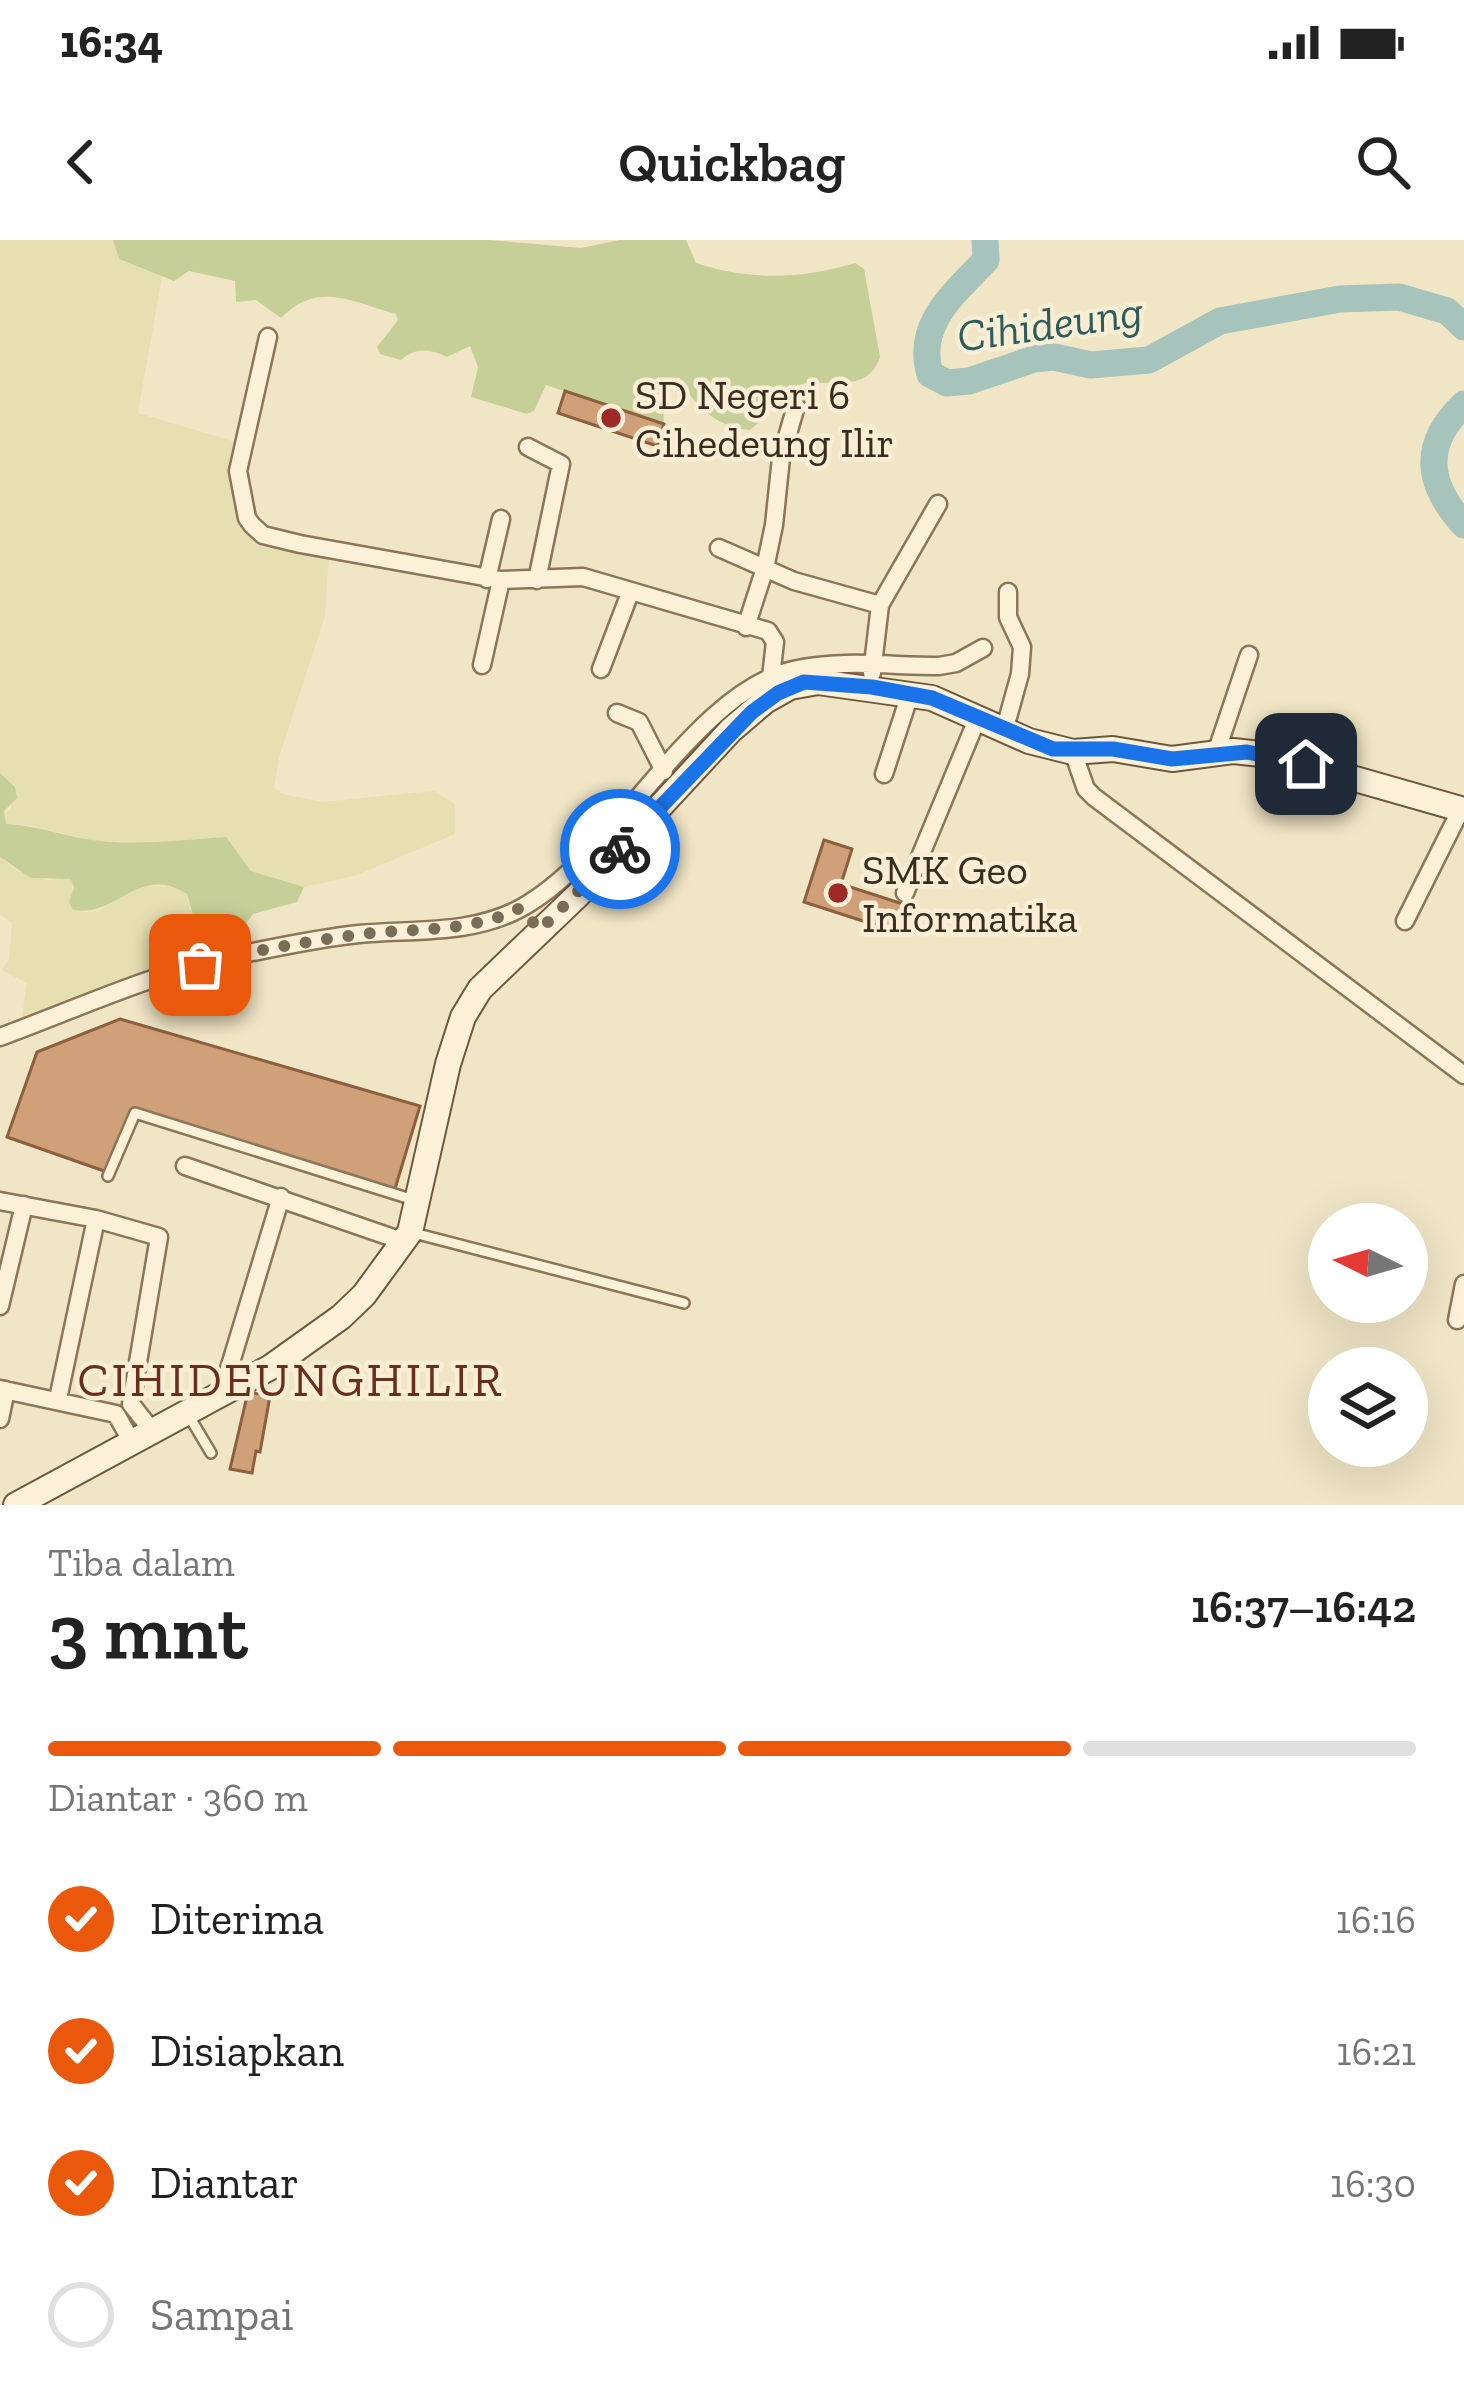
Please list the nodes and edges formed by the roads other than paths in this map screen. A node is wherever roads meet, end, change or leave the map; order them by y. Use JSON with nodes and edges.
{"nodes":[{"id":1,"x":268,"y":337,"type":"dead end"},
{"id":2,"x":796,"y":406,"type":"dead end"},
{"id":3,"x":528,"y":447,"type":"dead end"},
{"id":4,"x":938,"y":504,"type":"dead end"},
{"id":5,"x":501,"y":520,"type":"dead end"},
{"id":6,"x":719,"y":548,"type":"dead end"},
{"id":7,"x":765,"y":568,"type":"junction"},
{"id":8,"x":495,"y":579,"type":"junction"},
{"id":9,"x":537,"y":580,"type":"junction"},
{"id":10,"x":1008,"y":592,"type":"dead end"},
{"id":11,"x":630,"y":593,"type":"junction"},
{"id":12,"x":880,"y":605,"type":"junction"},
{"id":13,"x":746,"y":627,"type":"junction"},
{"id":14,"x":983,"y":648,"type":"dead end"},
{"id":15,"x":1250,"y":655,"type":"dead end"},
{"id":16,"x":482,"y":665,"type":"dead end"},
{"id":17,"x":601,"y":669,"type":"dead end"},
{"id":18,"x":872,"y":675,"type":"junction"},
{"id":19,"x":770,"y":677,"type":"junction"},
{"id":20,"x":910,"y":694,"type":"junction"},
{"id":21,"x":617,"y":713,"type":"dead end"},
{"id":22,"x":978,"y":716,"type":"junction"},
{"id":23,"x":1005,"y":728,"type":"junction"},
{"id":24,"x":1216,"y":753,"type":"junction"},
{"id":25,"x":1075,"y":759,"type":"junction"},
{"id":26,"x":664,"y":771,"type":"junction"},
{"id":27,"x":884,"y":774,"type":"dead end"},
{"id":28,"x":1462,"y":810,"type":"edge"},
{"id":29,"x":905,"y":893,"type":"dead end"},
{"id":30,"x":520,"y":908,"type":"junction"},
{"id":31,"x":1405,"y":921,"type":"dead end"},
{"id":32,"x":540,"y":930,"type":"junction"},
{"id":33,"x":0,"y":1037,"type":"edge"},
{"id":34,"x":1464,"y":1075,"type":"edge"},
{"id":35,"x":185,"y":1166,"type":"dead end"},
{"id":36,"x":108,"y":1176,"type":"dead end"},
{"id":37,"x":281,"y":1197,"type":"junction"},
{"id":38,"x":0,"y":1201,"type":"edge"},
{"id":39,"x":417,"y":1202,"type":"junction"},
{"id":40,"x":24,"y":1205,"type":"junction"},
{"id":41,"x":96,"y":1219,"type":"junction"},
{"id":42,"x":406,"y":1237,"type":"junction"},
{"id":43,"x":1464,"y":1284,"type":"edge"},
{"id":44,"x":684,"y":1303,"type":"dead end"},
{"id":45,"x":0,"y":1306,"type":"edge"},
{"id":46,"x":1457,"y":1320,"type":"dead end"},
{"id":47,"x":3,"y":1389,"type":"edge"},
{"id":48,"x":222,"y":1392,"type":"junction"},
{"id":49,"x":58,"y":1399,"type":"junction"},
{"id":50,"x":124,"y":1409,"type":"junction"},
{"id":51,"x":187,"y":1413,"type":"junction"},
{"id":52,"x":0,"y":1419,"type":"edge"},
{"id":53,"x":143,"y":1438,"type":"junction"},
{"id":54,"x":211,"y":1453,"type":"dead end"},
{"id":55,"x":25,"y":1503,"type":"edge"}],
"edges":[{"from":1,"to":8,"type":"street"},
{"from":2,"to":7,"type":"street"},
{"from":3,"to":9,"type":"street"},
{"from":4,"to":12,"type":"street"},
{"from":5,"to":8,"type":"street"},
{"from":6,"to":7,"type":"street"},
{"from":7,"to":12,"type":"street"},
{"from":7,"to":13,"type":"street"},
{"from":8,"to":9,"type":"street"},
{"from":8,"to":16,"type":"street"},
{"from":9,"to":11,"type":"street"},
{"from":10,"to":23,"type":"street"},
{"from":11,"to":13,"type":"street"},
{"from":11,"to":17,"type":"street"},
{"from":12,"to":18,"type":"street"},
{"from":13,"to":19,"type":"street"},
{"from":14,"to":18,"type":"street"},
{"from":15,"to":24,"type":"street"},
{"from":18,"to":19,"type":"street"},
{"from":18,"to":20,"type":"main road"},
{"from":18,"to":32,"type":"main road"},
{"from":19,"to":26,"type":"street"},
{"from":20,"to":22,"type":"main road"},
{"from":20,"to":27,"type":"street"},
{"from":21,"to":26,"type":"street"},
{"from":22,"to":23,"type":"main road"},
{"from":22,"to":29,"type":"street"},
{"from":23,"to":25,"type":"main road"},
{"from":24,"to":25,"type":"main road"},
{"from":24,"to":28,"type":"main road"},
{"from":25,"to":34,"type":"street"},
{"from":26,"to":30,"type":"street"},
{"from":28,"to":31,"type":"street"},
{"from":30,"to":32,"type":"street"},
{"from":30,"to":33,"type":"street"},
{"from":32,"to":39,"type":"main road"},
{"from":35,"to":37,"type":"street"},
{"from":36,"to":39,"type":"lane"},
{"from":37,"to":42,"type":"street"},
{"from":37,"to":48,"type":"street"},
{"from":38,"to":40,"type":"street"},
{"from":39,"to":42,"type":"main road"},
{"from":40,"to":41,"type":"street"},
{"from":40,"to":45,"type":"street"},
{"from":41,"to":49,"type":"street"},
{"from":41,"to":50,"type":"street"},
{"from":42,"to":44,"type":"lane"},
{"from":42,"to":48,"type":"main road"},
{"from":43,"to":46,"type":"street"},
{"from":47,"to":49,"type":"street"},
{"from":47,"to":52,"type":"street"},
{"from":48,"to":51,"type":"main road"},
{"from":49,"to":50,"type":"street"},
{"from":50,"to":53,"type":"street"},
{"from":51,"to":53,"type":"main road"},
{"from":51,"to":54,"type":"lane"},
{"from":53,"to":55,"type":"main road"}]}
